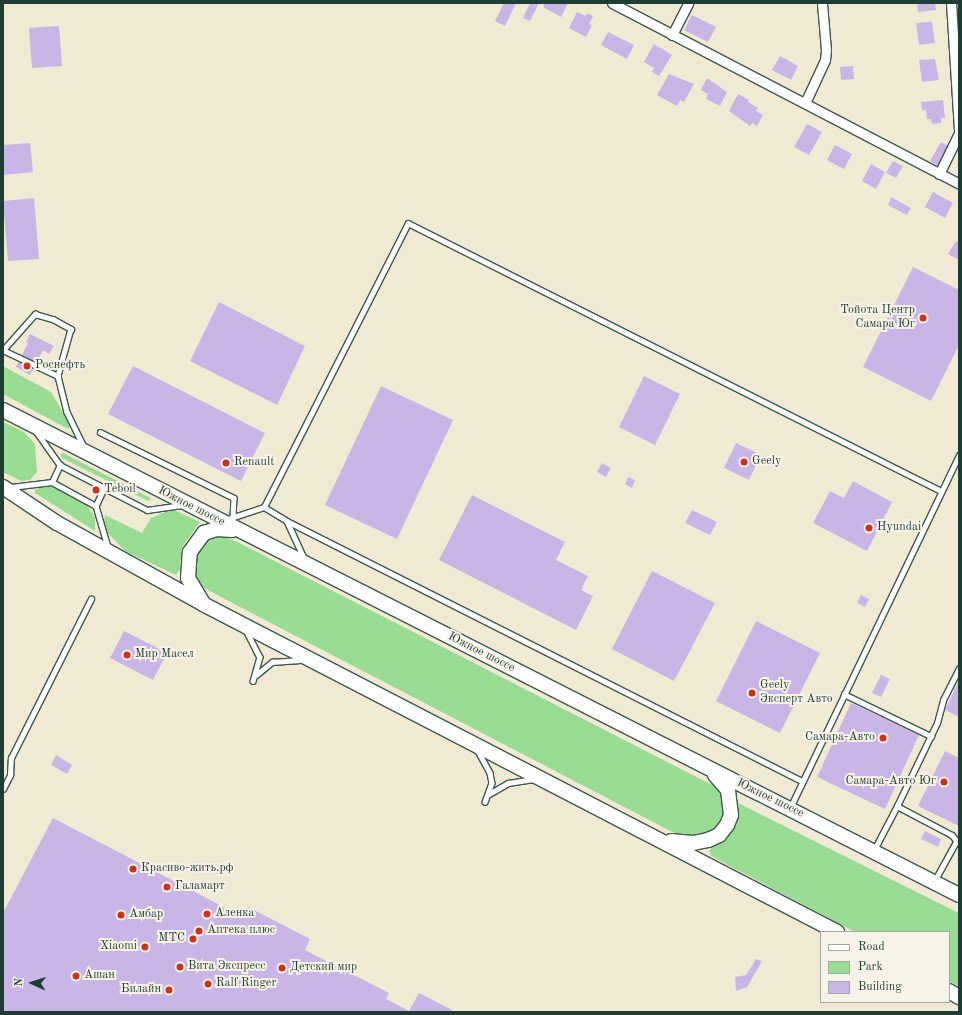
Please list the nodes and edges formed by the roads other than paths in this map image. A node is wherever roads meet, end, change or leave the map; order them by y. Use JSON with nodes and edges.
{"nodes":[{"id":1,"x":612,"y":3,"type":"edge"},
{"id":2,"x":688,"y":3,"type":"edge"},
{"id":3,"x":822,"y":3,"type":"edge"},
{"id":4,"x":951,"y":3,"type":"edge"},
{"id":5,"x":672,"y":35,"type":"junction"},
{"id":6,"x":805,"y":103,"type":"junction"},
{"id":7,"x":959,"y":132,"type":"edge"},
{"id":8,"x":939,"y":174,"type":"junction"},
{"id":9,"x":959,"y":184,"type":"edge"},
{"id":10,"x":4,"y":349,"type":"edge"},
{"id":11,"x":58,"y":376,"type":"junction"},
{"id":12,"x":3,"y":410,"type":"edge"},
{"id":13,"x":31,"y":425,"type":"junction"},
{"id":14,"x":100,"y":432,"type":"dead end"},
{"id":15,"x":87,"y":454,"type":"junction"},
{"id":16,"x":959,"y":455,"type":"edge"},
{"id":17,"x":60,"y":466,"type":"junction"},
{"id":18,"x":52,"y":482,"type":"junction"},
{"id":19,"x":106,"y":487,"type":"junction"},
{"id":20,"x":3,"y":488,"type":"edge"},
{"id":21,"x":941,"y":491,"type":"junction"},
{"id":22,"x":186,"y":504,"type":"junction"},
{"id":23,"x":96,"y":506,"type":"junction"},
{"id":24,"x":264,"y":507,"type":"junction"},
{"id":25,"x":226,"y":520,"type":"junction"},
{"id":26,"x":287,"y":521,"type":"junction"},
{"id":27,"x":238,"y":531,"type":"junction"},
{"id":28,"x":111,"y":554,"type":"junction"},
{"id":29,"x":307,"y":566,"type":"junction"},
{"id":30,"x":91,"y":599,"type":"dead end"},
{"id":31,"x":203,"y":604,"type":"junction"},
{"id":32,"x":238,"y":622,"type":"junction"},
{"id":33,"x":318,"y":663,"type":"junction"},
{"id":34,"x":959,"y":669,"type":"edge"},
{"id":35,"x":256,"y":675,"type":"junction"},
{"id":36,"x":253,"y":681,"type":"dead end"},
{"id":37,"x":844,"y":694,"type":"junction"},
{"id":38,"x":931,"y":736,"type":"junction"},
{"id":39,"x":474,"y":744,"type":"junction"},
{"id":40,"x":709,"y":769,"type":"junction"},
{"id":41,"x":539,"y":777,"type":"junction"},
{"id":42,"x":802,"y":781,"type":"junction"},
{"id":43,"x":3,"y":789,"type":"edge"},
{"id":44,"x":489,"y":794,"type":"junction"},
{"id":45,"x":485,"y":802,"type":"dead end"},
{"id":46,"x":897,"y":806,"type":"junction"},
{"id":47,"x":790,"y":808,"type":"junction"},
{"id":48,"x":658,"y":838,"type":"junction"},
{"id":49,"x":958,"y":840,"type":"edge"},
{"id":50,"x":874,"y":851,"type":"junction"},
{"id":51,"x":934,"y":882,"type":"junction"},
{"id":52,"x":959,"y":895,"type":"edge"},
{"id":53,"x":835,"y":931,"type":"edge"},
{"id":54,"x":950,"y":992,"type":"edge"},
{"id":55,"x":959,"y":997,"type":"edge"}],
"edges":[{"from":1,"to":5,"type":"street"},
{"from":2,"to":5,"type":"street"},
{"from":3,"to":6,"type":"street"},
{"from":4,"to":7,"type":"street"},
{"from":5,"to":6,"type":"street"},
{"from":6,"to":8,"type":"street"},
{"from":7,"to":8,"type":"street"},
{"from":8,"to":9,"type":"street"},
{"from":10,"to":11,"type":"lane"},
{"from":10,"to":11,"type":"lane"},
{"from":11,"to":15,"type":"lane"},
{"from":12,"to":13,"type":"main road","name":"Южное шоссе"},
{"from":13,"to":15,"type":"main road","name":"Южное шоссе"},
{"from":13,"to":17,"type":"lane"},
{"from":14,"to":25,"type":"lane"},
{"from":15,"to":22,"type":"main road","name":"Южное шоссе"},
{"from":16,"to":21,"type":"lane"},
{"from":17,"to":18,"type":"lane"},
{"from":17,"to":19,"type":"lane"},
{"from":18,"to":20,"type":"lane"},
{"from":18,"to":23,"type":"lane"},
{"from":19,"to":22,"type":"lane"},
{"from":19,"to":23,"type":"lane"},
{"from":20,"to":28,"type":"main road"},
{"from":21,"to":24,"type":"lane"},
{"from":21,"to":37,"type":"lane"},
{"from":22,"to":25,"type":"main road","name":"Южное шоссе"},
{"from":23,"to":28,"type":"lane"},
{"from":24,"to":25,"type":"lane"},
{"from":24,"to":26,"type":"lane"},
{"from":25,"to":27,"type":"main road","name":"Южное шоссе"},
{"from":26,"to":29,"type":"lane"},
{"from":26,"to":42,"type":"lane"},
{"from":27,"to":29,"type":"main road","name":"Южное шоссе"},
{"from":27,"to":31,"type":"main road"},
{"from":28,"to":31,"type":"main road"},
{"from":29,"to":40,"type":"main road","name":"Южное шоссе"},
{"from":30,"to":43,"type":"lane"},
{"from":31,"to":32,"type":"main road"},
{"from":32,"to":33,"type":"main road"},
{"from":32,"to":35,"type":"lane"},
{"from":33,"to":35,"type":"lane"},
{"from":33,"to":39,"type":"main road"},
{"from":34,"to":38,"type":"lane"},
{"from":35,"to":36,"type":"lane"},
{"from":37,"to":38,"type":"lane"},
{"from":37,"to":42,"type":"lane"},
{"from":38,"to":46,"type":"lane"},
{"from":39,"to":41,"type":"main road"},
{"from":39,"to":44,"type":"lane"},
{"from":40,"to":47,"type":"main road","name":"Южное шоссе"},
{"from":40,"to":48,"type":"main road"},
{"from":41,"to":44,"type":"lane"},
{"from":41,"to":48,"type":"main road"},
{"from":42,"to":47,"type":"lane"},
{"from":44,"to":45,"type":"lane"},
{"from":46,"to":49,"type":"lane"},
{"from":46,"to":50,"type":"lane"},
{"from":47,"to":50,"type":"main road","name":"Южное шоссе"},
{"from":48,"to":53,"type":"main road"},
{"from":49,"to":51,"type":"lane"},
{"from":50,"to":51,"type":"main road","name":"Южное шоссе"},
{"from":51,"to":52,"type":"main road","name":"Южное шоссе"},
{"from":54,"to":55,"type":"main road"}]}
